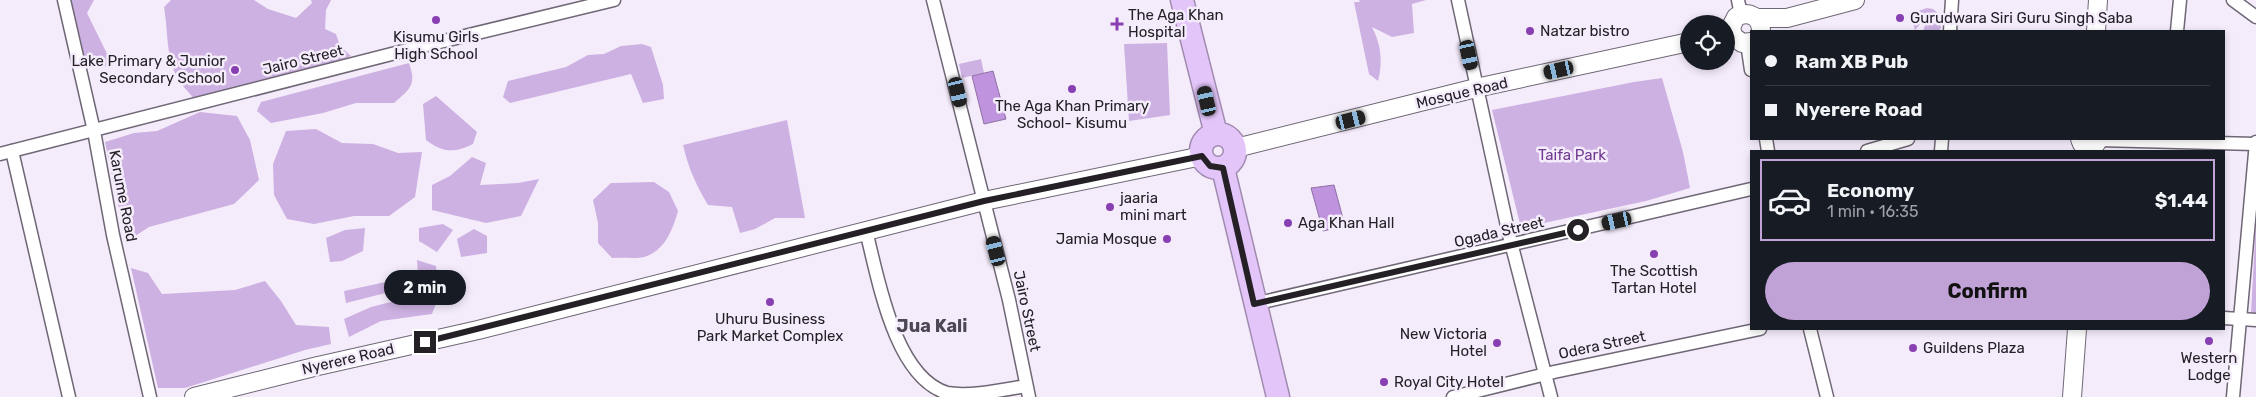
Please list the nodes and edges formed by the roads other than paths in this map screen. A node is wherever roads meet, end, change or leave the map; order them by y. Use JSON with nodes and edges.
{"nodes":[{"id":1,"x":64,"y":0,"type":"edge"},
{"id":2,"x":614,"y":0,"type":"edge"},
{"id":3,"x":933,"y":0,"type":"edge"},
{"id":4,"x":1182,"y":0,"type":"edge"},
{"id":5,"x":1458,"y":0,"type":"edge"},
{"id":6,"x":1855,"y":0,"type":"edge"},
{"id":7,"x":1952,"y":0,"type":"edge"},
{"id":8,"x":2098,"y":0,"type":"edge"},
{"id":9,"x":2180,"y":0,"type":"edge"},
{"id":10,"x":2233,"y":0,"type":"edge"},
{"id":11,"x":2256,"y":17,"type":"edge"},
{"id":12,"x":1743,"y":29,"type":"edge"},
{"id":13,"x":1950,"y":30,"type":"edge"},
{"id":14,"x":2096,"y":30,"type":"edge"},
{"id":15,"x":2177,"y":30,"type":"edge"},
{"id":16,"x":1680,"y":44,"type":"edge"},
{"id":17,"x":1750,"y":65,"type":"edge"},
{"id":18,"x":1476,"y":88,"type":"junction"},
{"id":19,"x":94,"y":131,"type":"junction"},
{"id":20,"x":1216,"y":134,"type":"junction"},
{"id":21,"x":1905,"y":140,"type":"edge"},
{"id":22,"x":2091,"y":143,"type":"edge"},
{"id":23,"x":2255,"y":143,"type":"edge"},
{"id":24,"x":2167,"y":144,"type":"edge"},
{"id":25,"x":1236,"y":148,"type":"junction"},
{"id":26,"x":1870,"y":150,"type":"edge"},
{"id":27,"x":6,"y":153,"type":"edge"},
{"id":28,"x":1202,"y":156,"type":"junction"},
{"id":29,"x":1223,"y":168,"type":"junction"},
{"id":30,"x":1750,"y":189,"type":"edge"},
{"id":31,"x":984,"y":201,"type":"junction"},
{"id":32,"x":866,"y":231,"type":"junction"},
{"id":33,"x":1512,"y":246,"type":"junction"},
{"id":34,"x":1254,"y":304,"type":"junction"},
{"id":35,"x":2225,"y":318,"type":"edge"},
{"id":36,"x":2240,"y":319,"type":"junction"},
{"id":37,"x":2256,"y":320,"type":"edge"},
{"id":38,"x":1755,"y":330,"type":"edge"},
{"id":39,"x":1810,"y":330,"type":"edge"},
{"id":40,"x":2077,"y":330,"type":"edge"},
{"id":41,"x":1546,"y":374,"type":"junction"},
{"id":42,"x":1027,"y":391,"type":"edge"},
{"id":43,"x":69,"y":397,"type":"edge"},
{"id":44,"x":150,"y":397,"type":"edge"},
{"id":45,"x":194,"y":397,"type":"edge"},
{"id":46,"x":1278,"y":397,"type":"edge"},
{"id":47,"x":1453,"y":397,"type":"edge"},
{"id":48,"x":1551,"y":397,"type":"edge"},
{"id":49,"x":1827,"y":397,"type":"edge"},
{"id":50,"x":2072,"y":397,"type":"edge"},
{"id":51,"x":2233,"y":397,"type":"edge"}],
"edges":[{"from":1,"to":19,"type":"street","name":"Karume Road"},
{"from":2,"to":19,"type":"street","name":"Jairo Street"},
{"from":3,"to":31,"type":"street","name":"Jairo Street"},
{"from":4,"to":20,"type":"highway"},
{"from":5,"to":18,"type":"street"},
{"from":6,"to":12,"type":"main road"},
{"from":7,"to":13,"type":"street"},
{"from":8,"to":14,"type":"main road"},
{"from":9,"to":15,"type":"street"},
{"from":10,"to":11,"type":"street"},
{"from":12,"to":17,"type":"street"},
{"from":16,"to":18,"type":"main road","name":"Mosque Road"},
{"from":18,"to":25,"type":"main road","name":"Mosque Road"},
{"from":18,"to":33,"type":"street"},
{"from":19,"to":27,"type":"street","name":"Jairo Street"},
{"from":19,"to":44,"type":"street","name":"Karume Road"},
{"from":20,"to":25,"type":"highway"},
{"from":20,"to":28,"type":"highway"},
{"from":21,"to":26,"type":"street"},
{"from":22,"to":24,"type":"street"},
{"from":23,"to":24,"type":"street"},
{"from":23,"to":36,"type":"street"},
{"from":25,"to":29,"type":"highway"},
{"from":27,"to":43,"type":"street"},
{"from":28,"to":29,"type":"highway"},
{"from":28,"to":31,"type":"main road","name":"Nyerere Road"},
{"from":29,"to":34,"type":"highway"},
{"from":30,"to":33,"type":"street","name":"Ogada Street"},
{"from":31,"to":32,"type":"main road","name":"Nyerere Road"},
{"from":31,"to":42,"type":"street","name":"Jairo Street"},
{"from":32,"to":42,"type":"street"},
{"from":32,"to":45,"type":"main road","name":"Nyerere Road"},
{"from":33,"to":34,"type":"street","name":"Ogada Street"},
{"from":33,"to":41,"type":"street"},
{"from":34,"to":46,"type":"highway"},
{"from":35,"to":36,"type":"street"},
{"from":36,"to":37,"type":"street"},
{"from":36,"to":51,"type":"street"},
{"from":38,"to":41,"type":"street","name":"Odera Street"},
{"from":39,"to":49,"type":"street"},
{"from":40,"to":50,"type":"main road"},
{"from":41,"to":47,"type":"street","name":"Odera Street"},
{"from":41,"to":48,"type":"street"}]}
